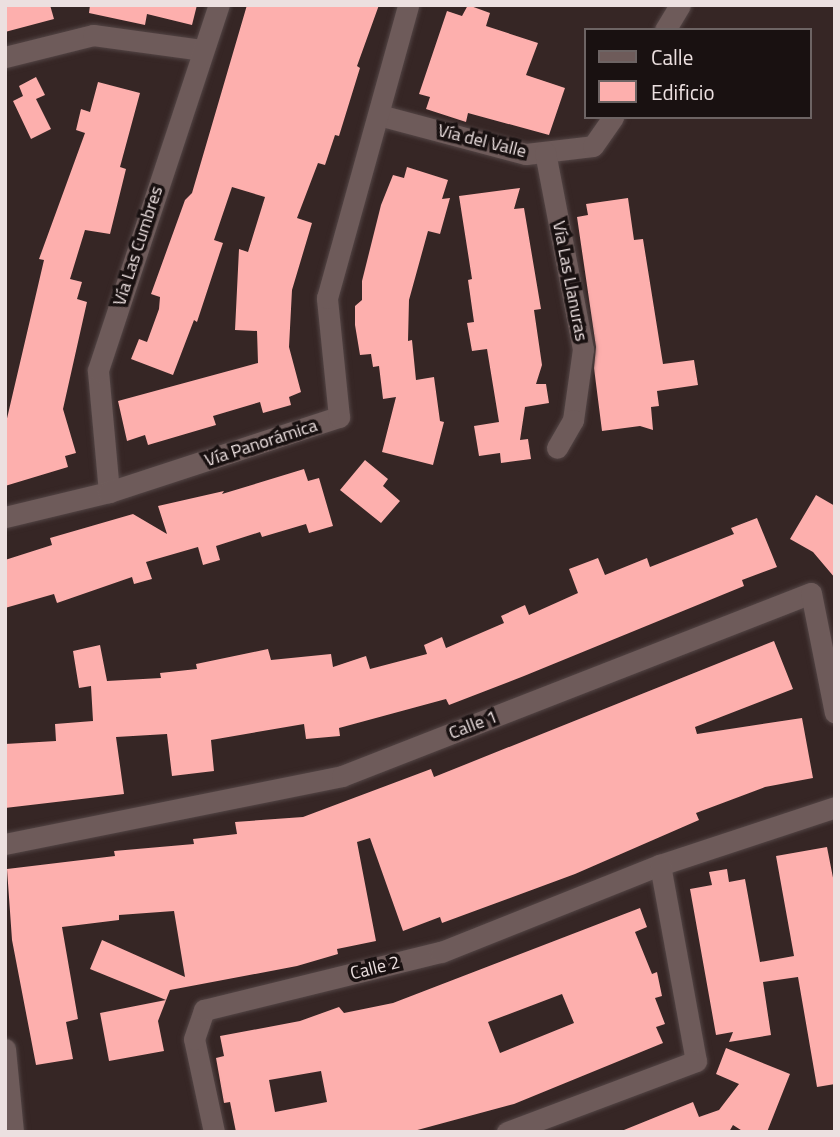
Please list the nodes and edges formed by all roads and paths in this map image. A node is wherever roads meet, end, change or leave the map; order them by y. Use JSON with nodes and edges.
{"nodes":[{"id":1,"x":219,"y":5,"type":"edge"},
{"id":2,"x":408,"y":5,"type":"edge"},
{"id":3,"x":680,"y":5,"type":"edge"},
{"id":4,"x":666,"y":28,"type":"edge"},
{"id":5,"x":203,"y":50,"type":"junction"},
{"id":6,"x":5,"y":57,"type":"edge"},
{"id":7,"x":379,"y":114,"type":"junction"},
{"id":8,"x":612,"y":119,"type":"edge"},
{"id":9,"x":545,"y":152,"type":"junction"},
{"id":10,"x":557,"y":448,"type":"dead end"},
{"id":11,"x":110,"y":492,"type":"junction"},
{"id":12,"x":5,"y":517,"type":"edge"},
{"id":13,"x":835,"y":713,"type":"edge"},
{"id":14,"x":835,"y":807,"type":"edge"},
{"id":15,"x":5,"y":844,"type":"edge"},
{"id":16,"x":660,"y":865,"type":"junction"},
{"id":17,"x":5,"y":1052,"type":"edge"},
{"id":18,"x":13,"y":1132,"type":"edge"},
{"id":19,"x":215,"y":1132,"type":"edge"},
{"id":20,"x":507,"y":1132,"type":"edge"}],
"edges":[{"from":1,"to":5,"type":"street","name":"Vía Las Cumbres"},
{"from":2,"to":7,"type":"street"},
{"from":3,"to":4,"type":"street"},
{"from":5,"to":6,"type":"street"},
{"from":5,"to":11,"type":"street","name":"Vía Las Cumbres"},
{"from":7,"to":9,"type":"street","name":"Vía del Valle"},
{"from":7,"to":11,"type":"street","name":"Vía Panorámica"},
{"from":8,"to":9,"type":"street","name":"Vía del Valle"},
{"from":9,"to":10,"type":"street","name":"Vía Las Llanuras"},
{"from":11,"to":12,"type":"street","name":"Vía Panorámica"},
{"from":13,"to":15,"type":"street","name":"Calle 1"},
{"from":14,"to":16,"type":"street","name":"Calle 2"},
{"from":16,"to":19,"type":"street","name":"Calle 2"},
{"from":16,"to":20,"type":"street"},
{"from":17,"to":18,"type":"street"}]}
